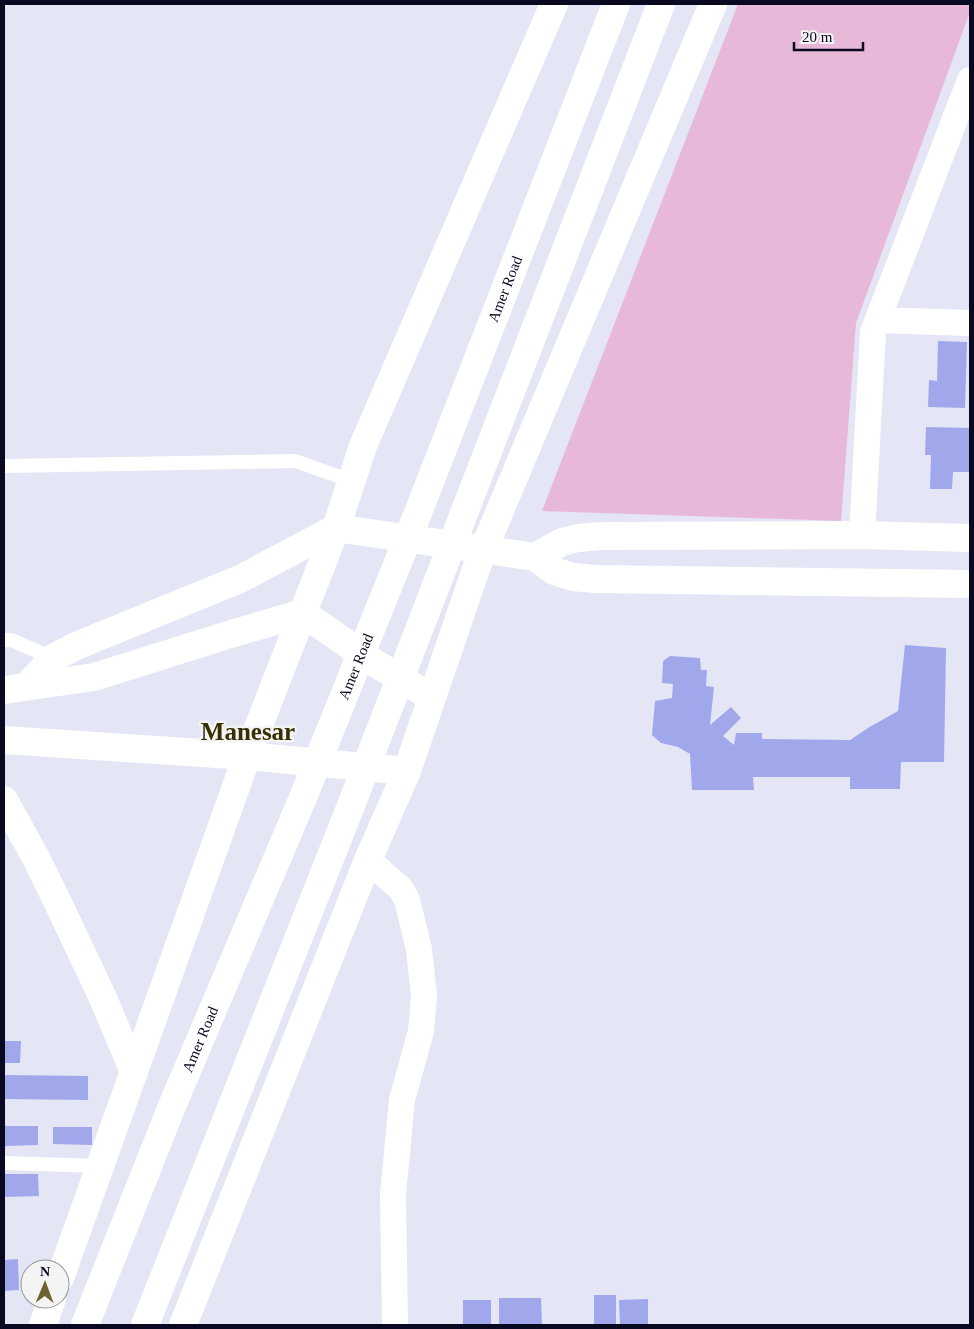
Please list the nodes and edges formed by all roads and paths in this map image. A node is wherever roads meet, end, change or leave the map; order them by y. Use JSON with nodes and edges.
{"nodes":[{"id":1,"x":554,"y":4,"type":"edge"},
{"id":2,"x":616,"y":4,"type":"edge"},
{"id":3,"x":660,"y":4,"type":"edge"},
{"id":4,"x":713,"y":4,"type":"edge"},
{"id":5,"x":970,"y":80,"type":"edge"},
{"id":6,"x":879,"y":320,"type":"junction"},
{"id":7,"x":970,"y":323,"type":"edge"},
{"id":8,"x":4,"y":466,"type":"edge"},
{"id":9,"x":352,"y":481,"type":"junction"},
{"id":10,"x":336,"y":528,"type":"junction"},
{"id":11,"x":862,"y":535,"type":"junction"},
{"id":12,"x":970,"y":538,"type":"edge"},
{"id":13,"x":484,"y":550,"type":"junction"},
{"id":14,"x":535,"y":557,"type":"junction"},
{"id":15,"x":970,"y":584,"type":"edge"},
{"id":16,"x":303,"y":613,"type":"junction"},
{"id":17,"x":4,"y":640,"type":"edge"},
{"id":18,"x":53,"y":658,"type":"junction"},
{"id":19,"x":15,"y":688,"type":"edge"},
{"id":20,"x":431,"y":697,"type":"junction"},
{"id":21,"x":4,"y":740,"type":"edge"},
{"id":22,"x":248,"y":756,"type":"junction"},
{"id":23,"x":406,"y":771,"type":"junction"},
{"id":24,"x":4,"y":800,"type":"edge"},
{"id":25,"x":368,"y":860,"type":"junction"},
{"id":26,"x":134,"y":1072,"type":"junction"},
{"id":27,"x":4,"y":1163,"type":"edge"},
{"id":28,"x":100,"y":1166,"type":"junction"},
{"id":29,"x":67,"y":1259,"type":"edge"},
{"id":30,"x":49,"y":1309,"type":"edge"},
{"id":31,"x":43,"y":1325,"type":"edge"},
{"id":32,"x":85,"y":1325,"type":"edge"},
{"id":33,"x":145,"y":1325,"type":"edge"},
{"id":34,"x":183,"y":1325,"type":"edge"},
{"id":35,"x":395,"y":1325,"type":"edge"}],
"edges":[{"from":1,"to":9,"type":"main road"},
{"from":2,"to":32,"type":"main road","name":"Amer Road"},
{"from":3,"to":33,"type":"main road"},
{"from":4,"to":13,"type":"main road"},
{"from":5,"to":6,"type":"street"},
{"from":6,"to":7,"type":"street"},
{"from":6,"to":11,"type":"street"},
{"from":8,"to":9,"type":"lane"},
{"from":9,"to":10,"type":"main road"},
{"from":10,"to":13,"type":"main road"},
{"from":10,"to":16,"type":"main road"},
{"from":10,"to":18,"type":"main road"},
{"from":11,"to":12,"type":"main road"},
{"from":11,"to":14,"type":"main road"},
{"from":13,"to":14,"type":"main road"},
{"from":13,"to":20,"type":"main road"},
{"from":14,"to":15,"type":"main road"},
{"from":16,"to":19,"type":"main road"},
{"from":16,"to":20,"type":"main road"},
{"from":16,"to":22,"type":"main road"},
{"from":17,"to":18,"type":"lane"},
{"from":18,"to":19,"type":"main road"},
{"from":20,"to":23,"type":"main road"},
{"from":21,"to":22,"type":"main road"},
{"from":22,"to":23,"type":"main road"},
{"from":22,"to":26,"type":"main road"},
{"from":23,"to":25,"type":"main road"},
{"from":24,"to":26,"type":"main road"},
{"from":25,"to":34,"type":"main road"},
{"from":25,"to":35,"type":"street"},
{"from":26,"to":28,"type":"main road"},
{"from":27,"to":28,"type":"lane"},
{"from":28,"to":29,"type":"main road"},
{"from":30,"to":31,"type":"main road"}]}
